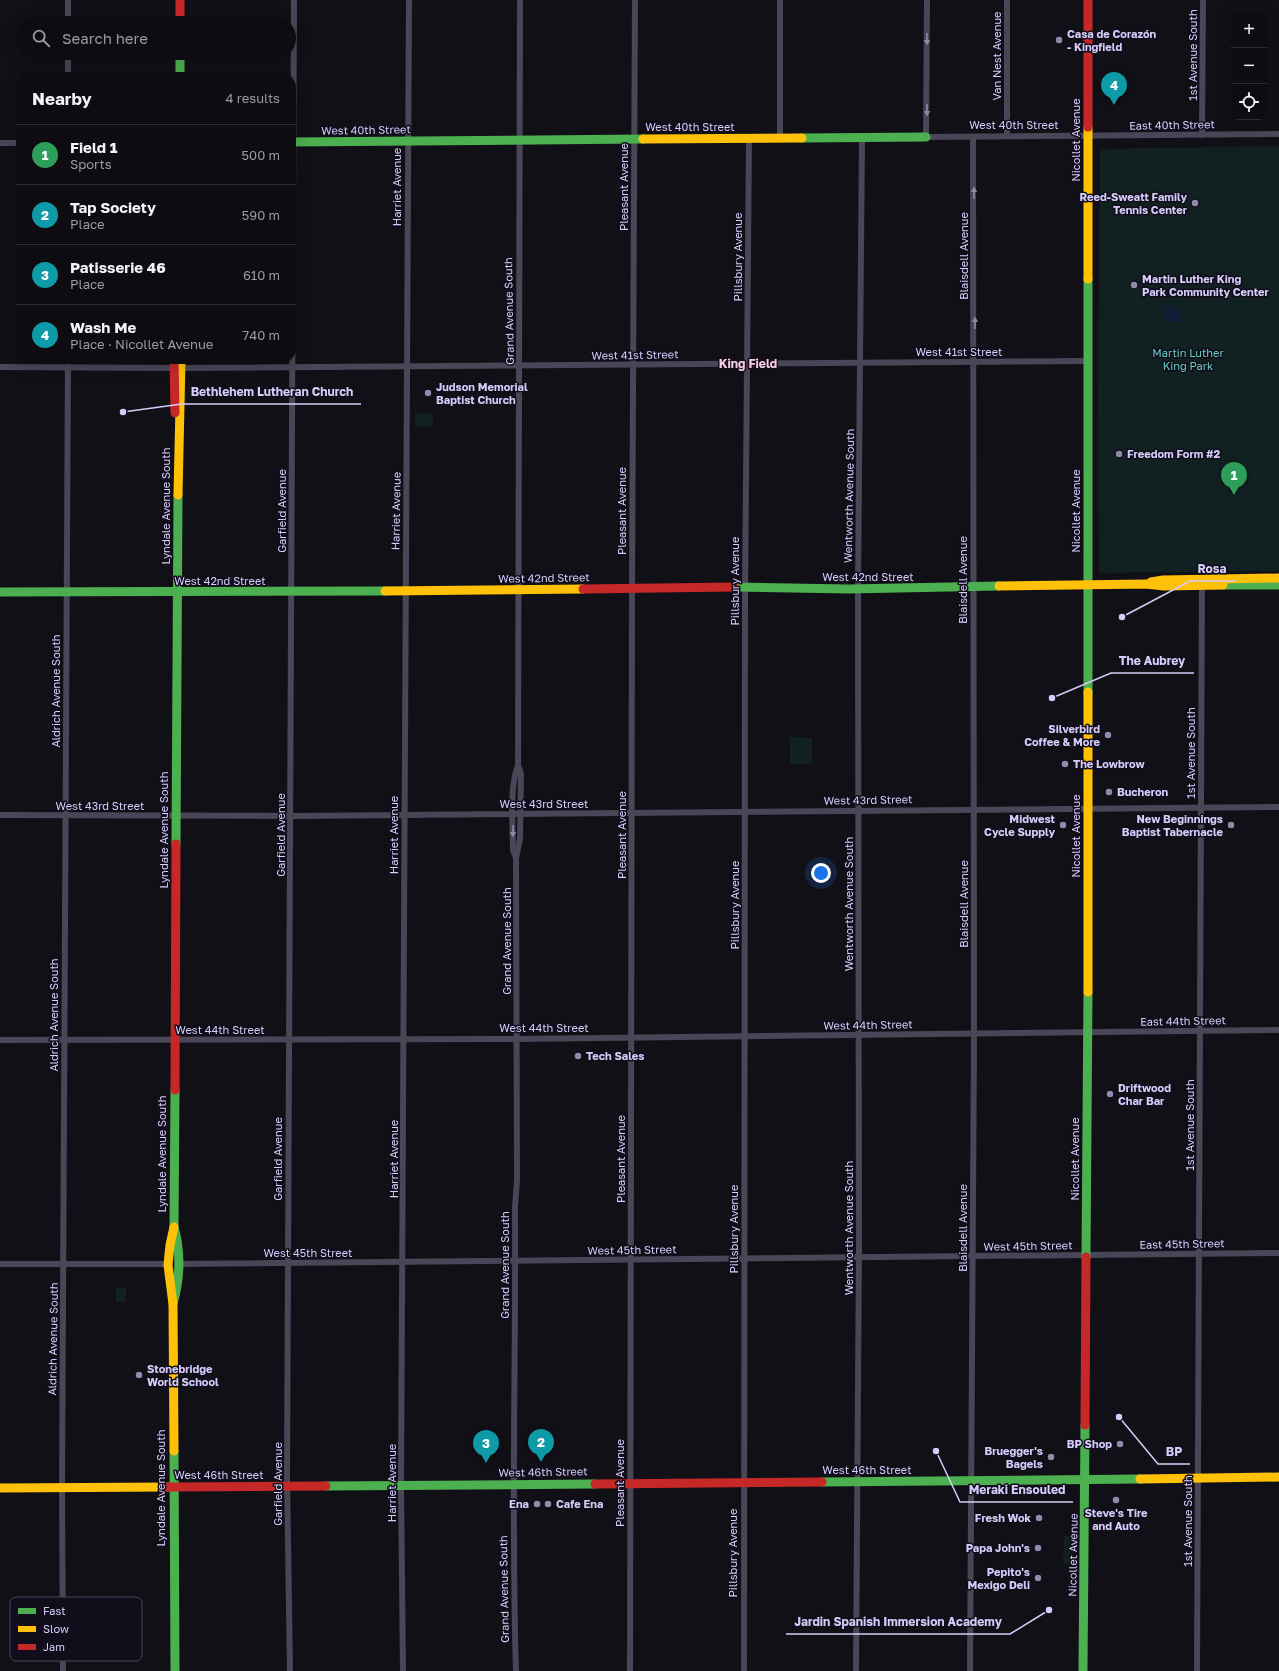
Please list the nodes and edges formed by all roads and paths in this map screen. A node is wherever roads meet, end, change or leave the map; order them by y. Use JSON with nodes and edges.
{"nodes":[{"id":1,"x":68,"y":0,"type":"edge"},
{"id":2,"x":180,"y":0,"type":"edge"},
{"id":3,"x":294,"y":0,"type":"edge"},
{"id":4,"x":409,"y":0,"type":"edge"},
{"id":5,"x":520,"y":0,"type":"edge"},
{"id":6,"x":635,"y":0,"type":"edge"},
{"id":7,"x":780,"y":0,"type":"edge"},
{"id":8,"x":927,"y":0,"type":"edge"},
{"id":9,"x":1007,"y":0,"type":"edge"},
{"id":10,"x":1088,"y":0,"type":"edge"},
{"id":11,"x":1203,"y":0,"type":"edge"},
{"id":12,"x":68,"y":16,"type":"edge"},
{"id":13,"x":180,"y":16,"type":"edge"},
{"id":14,"x":294,"y":16,"type":"edge"},
{"id":15,"x":68,"y":60,"type":"edge"},
{"id":16,"x":180,"y":60,"type":"edge"},
{"id":17,"x":293,"y":60,"type":"edge"},
{"id":18,"x":68,"y":72,"type":"edge"},
{"id":19,"x":180,"y":72,"type":"edge"},
{"id":20,"x":293,"y":72,"type":"edge"},
{"id":21,"x":1279,"y":134,"type":"edge"},
{"id":22,"x":1202,"y":135,"type":"junction"},
{"id":23,"x":1007,"y":136,"type":"junction"},
{"id":24,"x":1088,"y":136,"type":"junction"},
{"id":25,"x":926,"y":137,"type":"junction"},
{"id":26,"x":974,"y":137,"type":"junction"},
{"id":27,"x":862,"y":138,"type":"junction"},
{"id":28,"x":749,"y":139,"type":"junction"},
{"id":29,"x":780,"y":139,"type":"junction"},
{"id":30,"x":519,"y":140,"type":"junction"},
{"id":31,"x":635,"y":140,"type":"junction"},
{"id":32,"x":407,"y":141,"type":"junction"},
{"id":33,"x":296,"y":142,"type":"edge"},
{"id":34,"x":0,"y":143,"type":"edge"},
{"id":35,"x":16,"y":143,"type":"edge"},
{"id":36,"x":1088,"y":361,"type":"junction"},
{"id":37,"x":975,"y":362,"type":"junction"},
{"id":38,"x":861,"y":363,"type":"junction"},
{"id":39,"x":68,"y":364,"type":"edge"},
{"id":40,"x":178,"y":364,"type":"edge"},
{"id":41,"x":293,"y":364,"type":"edge"},
{"id":42,"x":747,"y":364,"type":"junction"},
{"id":43,"x":634,"y":365,"type":"junction"},
{"id":44,"x":520,"y":366,"type":"junction"},
{"id":45,"x":0,"y":367,"type":"edge"},
{"id":46,"x":407,"y":367,"type":"junction"},
{"id":47,"x":68,"y":368,"type":"junction"},
{"id":48,"x":293,"y":368,"type":"junction"},
{"id":49,"x":1279,"y":578,"type":"edge"},
{"id":50,"x":1202,"y":583,"type":"junction"},
{"id":51,"x":1088,"y":584,"type":"junction"},
{"id":52,"x":1279,"y":586,"type":"edge"},
{"id":53,"x":973,"y":587,"type":"junction"},
{"id":54,"x":745,"y":588,"type":"junction"},
{"id":55,"x":632,"y":589,"type":"junction"},
{"id":56,"x":858,"y":589,"type":"junction"},
{"id":57,"x":518,"y":590,"type":"junction"},
{"id":58,"x":405,"y":591,"type":"junction"},
{"id":59,"x":0,"y":592,"type":"edge"},
{"id":60,"x":66,"y":592,"type":"junction"},
{"id":61,"x":291,"y":592,"type":"junction"},
{"id":62,"x":177,"y":593,"type":"junction"},
{"id":63,"x":1201,"y":807,"type":"junction"},
{"id":64,"x":1279,"y":807,"type":"edge"},
{"id":65,"x":1088,"y":808,"type":"junction"},
{"id":66,"x":974,"y":809,"type":"junction"},
{"id":67,"x":860,"y":810,"type":"junction"},
{"id":68,"x":746,"y":811,"type":"junction"},
{"id":69,"x":632,"y":813,"type":"junction"},
{"id":70,"x":517,"y":814,"type":"junction"},
{"id":71,"x":404,"y":815,"type":"junction"},
{"id":72,"x":0,"y":816,"type":"edge"},
{"id":73,"x":65,"y":816,"type":"junction"},
{"id":74,"x":176,"y":816,"type":"junction"},
{"id":75,"x":291,"y":816,"type":"junction"},
{"id":76,"x":1279,"y":1030,"type":"edge"},
{"id":77,"x":1200,"y":1031,"type":"junction"},
{"id":78,"x":1088,"y":1032,"type":"junction"},
{"id":79,"x":974,"y":1034,"type":"junction"},
{"id":80,"x":859,"y":1036,"type":"junction"},
{"id":81,"x":745,"y":1037,"type":"junction"},
{"id":82,"x":517,"y":1038,"type":"junction"},
{"id":83,"x":631,"y":1038,"type":"junction"},
{"id":84,"x":404,"y":1039,"type":"junction"},
{"id":85,"x":0,"y":1040,"type":"edge"},
{"id":86,"x":64,"y":1040,"type":"junction"},
{"id":87,"x":175,"y":1040,"type":"junction"},
{"id":88,"x":289,"y":1040,"type":"junction"},
{"id":89,"x":1279,"y":1253,"type":"edge"},
{"id":90,"x":1199,"y":1254,"type":"junction"},
{"id":91,"x":1086,"y":1256,"type":"junction"},
{"id":92,"x":973,"y":1257,"type":"junction"},
{"id":93,"x":859,"y":1258,"type":"junction"},
{"id":94,"x":744,"y":1259,"type":"junction"},
{"id":95,"x":631,"y":1260,"type":"junction"},
{"id":96,"x":404,"y":1262,"type":"junction"},
{"id":97,"x":515,"y":1262,"type":"junction"},
{"id":98,"x":288,"y":1263,"type":"junction"},
{"id":99,"x":0,"y":1264,"type":"edge"},
{"id":100,"x":64,"y":1264,"type":"junction"},
{"id":101,"x":174,"y":1264,"type":"junction"},
{"id":102,"x":1279,"y":1477,"type":"edge"},
{"id":103,"x":1198,"y":1478,"type":"junction"},
{"id":104,"x":1086,"y":1479,"type":"junction"},
{"id":105,"x":971,"y":1481,"type":"junction"},
{"id":106,"x":743,"y":1482,"type":"junction"},
{"id":107,"x":856,"y":1482,"type":"junction"},
{"id":108,"x":629,"y":1483,"type":"junction"},
{"id":109,"x":515,"y":1484,"type":"junction"},
{"id":110,"x":401,"y":1486,"type":"junction"},
{"id":111,"x":173,"y":1487,"type":"junction"},
{"id":112,"x":287,"y":1487,"type":"junction"},
{"id":113,"x":0,"y":1488,"type":"edge"},
{"id":114,"x":62,"y":1488,"type":"junction"},
{"id":115,"x":63,"y":1597,"type":"edge"},
{"id":116,"x":63,"y":1661,"type":"edge"},
{"id":117,"x":63,"y":1671,"type":"edge"},
{"id":118,"x":175,"y":1671,"type":"edge"},
{"id":119,"x":290,"y":1671,"type":"edge"},
{"id":120,"x":403,"y":1671,"type":"edge"},
{"id":121,"x":516,"y":1671,"type":"edge"},
{"id":122,"x":630,"y":1671,"type":"edge"},
{"id":123,"x":744,"y":1671,"type":"edge"},
{"id":124,"x":856,"y":1671,"type":"edge"},
{"id":125,"x":970,"y":1671,"type":"edge"},
{"id":126,"x":1083,"y":1671,"type":"edge"},
{"id":127,"x":1196,"y":1671,"type":"edge"}],
"edges":[{"from":1,"to":12,"type":"street"},
{"from":2,"to":13,"type":"main road"},
{"from":3,"to":14,"type":"street","name":"Garfield Avenue"},
{"from":4,"to":32,"type":"street","name":"Harriet Avenue"},
{"from":5,"to":30,"type":"street","name":"Grand Avenue South"},
{"from":6,"to":31,"type":"street","name":"Pleasant Avenue"},
{"from":7,"to":29,"type":"street"},
{"from":8,"to":25,"type":"street","one_way":true},
{"from":9,"to":23,"type":"street","name":"Van Nest Avenue"},
{"from":10,"to":24,"type":"main road","name":"Nicollet Avenue"},
{"from":11,"to":22,"type":"street","name":"1st Avenue South"},
{"from":15,"to":18,"type":"street"},
{"from":16,"to":19,"type":"main road"},
{"from":17,"to":20,"type":"street","name":"Garfield Avenue"},
{"from":21,"to":22,"type":"street","name":"East 40th Street"},
{"from":22,"to":24,"type":"street","name":"East 40th Street"},
{"from":23,"to":24,"type":"street","name":"West 40th Street"},
{"from":23,"to":26,"type":"street","name":"West 40th Street"},
{"from":24,"to":36,"type":"main road","name":"Nicollet Avenue"},
{"from":25,"to":26,"type":"street","name":"West 40th Street"},
{"from":25,"to":27,"type":"main road","name":"West 40th Street"},
{"from":37,"to":26,"type":"street","name":"Blaisdell Avenue","one_way":true},
{"from":27,"to":29,"type":"main road","name":"West 40th Street"},
{"from":27,"to":38,"type":"street","name":"Wentworth Avenue South"},
{"from":28,"to":29,"type":"main road","name":"West 40th Street"},
{"from":28,"to":31,"type":"main road","name":"West 40th Street"},
{"from":28,"to":42,"type":"street","name":"Pillsbury Avenue"},
{"from":30,"to":31,"type":"main road","name":"West 40th Street"},
{"from":30,"to":32,"type":"main road","name":"West 40th Street"},
{"from":30,"to":44,"type":"street","name":"Grand Avenue South"},
{"from":31,"to":43,"type":"street","name":"Pleasant Avenue"},
{"from":32,"to":33,"type":"main road","name":"West 40th Street"},
{"from":32,"to":46,"type":"street","name":"Harriet Avenue"},
{"from":34,"to":35,"type":"street"},
{"from":36,"to":37,"type":"street","name":"West 41st Street"},
{"from":36,"to":51,"type":"main road","name":"Nicollet Avenue"},
{"from":37,"to":38,"type":"street","name":"West 41st Street"},
{"from":37,"to":53,"type":"street","name":"Blaisdell Avenue"},
{"from":38,"to":42,"type":"street","name":"West 41st Street"},
{"from":38,"to":56,"type":"street","name":"Wentworth Avenue South"},
{"from":39,"to":47,"type":"street","name":"Aldrich Avenue South"},
{"from":40,"to":47,"type":"street","name":"West 41st Street"},
{"from":40,"to":48,"type":"street","name":"West 41st Street"},
{"from":40,"to":62,"type":"main road","name":"Lyndale Avenue South"},
{"from":41,"to":48,"type":"street","name":"Garfield Avenue"},
{"from":42,"to":43,"type":"street","name":"West 41st Street"},
{"from":42,"to":54,"type":"street","name":"Pillsbury Avenue"},
{"from":43,"to":44,"type":"street","name":"West 41st Street"},
{"from":43,"to":55,"type":"street","name":"Pleasant Avenue"},
{"from":44,"to":46,"type":"street","name":"West 41st Street"},
{"from":44,"to":57,"type":"street","name":"Grand Avenue South"},
{"from":45,"to":47,"type":"street","name":"West 41st Street"},
{"from":46,"to":48,"type":"street","name":"West 41st Street"},
{"from":46,"to":58,"type":"street","name":"Harriet Avenue"},
{"from":47,"to":60,"type":"street","name":"Aldrich Avenue South"},
{"from":48,"to":61,"type":"street","name":"Garfield Avenue"},
{"from":49,"to":50,"type":"main road"},
{"from":50,"to":51,"type":"main road","name":"West 42nd Street"},
{"from":50,"to":52,"type":"main road"},
{"from":50,"to":63,"type":"street","name":"1st Avenue South"},
{"from":51,"to":53,"type":"main road","name":"West 42nd Street"},
{"from":51,"to":65,"type":"main road","name":"Nicollet Avenue"},
{"from":53,"to":56,"type":"main road","name":"West 42nd Street"},
{"from":53,"to":66,"type":"street","name":"Blaisdell Avenue"},
{"from":54,"to":55,"type":"main road","name":"West 42nd Street"},
{"from":54,"to":56,"type":"main road","name":"West 42nd Street"},
{"from":54,"to":68,"type":"street","name":"Pillsbury Avenue"},
{"from":55,"to":57,"type":"main road","name":"West 42nd Street"},
{"from":55,"to":69,"type":"street","name":"Pleasant Avenue"},
{"from":56,"to":67,"type":"street","name":"Wentworth Avenue South"},
{"from":57,"to":58,"type":"main road","name":"West 42nd Street"},
{"from":57,"to":70,"type":"street","name":"Grand Avenue South"},
{"from":58,"to":61,"type":"main road","name":"West 42nd Street"},
{"from":58,"to":71,"type":"street","name":"Harriet Avenue"},
{"from":59,"to":60,"type":"main road","name":"West 42nd Street"},
{"from":60,"to":62,"type":"main road","name":"West 42nd Street"},
{"from":60,"to":73,"type":"street","name":"Aldrich Avenue South"},
{"from":61,"to":62,"type":"main road","name":"West 42nd Street"},
{"from":61,"to":75,"type":"street","name":"Garfield Avenue"},
{"from":62,"to":74,"type":"main road","name":"Lyndale Avenue South"},
{"from":63,"to":64,"type":"street","name":"West 43rd Street"},
{"from":63,"to":65,"type":"street","name":"West 43rd Street"},
{"from":63,"to":77,"type":"street","name":"1st Avenue South"},
{"from":65,"to":66,"type":"street","name":"West 43rd Street"},
{"from":65,"to":78,"type":"main road","name":"Nicollet Avenue"},
{"from":66,"to":67,"type":"street","name":"West 43rd Street"},
{"from":66,"to":79,"type":"street","name":"Blaisdell Avenue"},
{"from":67,"to":68,"type":"street","name":"West 43rd Street"},
{"from":67,"to":80,"type":"street","name":"Wentworth Avenue South"},
{"from":68,"to":69,"type":"street","name":"West 43rd Street"},
{"from":68,"to":81,"type":"street","name":"Pillsbury Avenue"},
{"from":69,"to":70,"type":"street","name":"West 43rd Street"},
{"from":69,"to":83,"type":"street","name":"Pleasant Avenue"},
{"from":70,"to":71,"type":"street","name":"West 43rd Street"},
{"from":70,"to":82,"type":"street","name":"Grand Avenue South"},
{"from":71,"to":75,"type":"street","name":"West 43rd Street"},
{"from":71,"to":84,"type":"street","name":"Harriet Avenue"},
{"from":72,"to":73,"type":"street","name":"West 43rd Street"},
{"from":73,"to":74,"type":"street","name":"West 43rd Street"},
{"from":73,"to":86,"type":"street","name":"Aldrich Avenue South"},
{"from":74,"to":75,"type":"street","name":"West 43rd Street"},
{"from":74,"to":87,"type":"main road","name":"Lyndale Avenue South"},
{"from":75,"to":88,"type":"street","name":"Garfield Avenue"},
{"from":76,"to":77,"type":"street","name":"East 44th Street"},
{"from":77,"to":78,"type":"street","name":"East 44th Street"},
{"from":77,"to":90,"type":"street","name":"1st Avenue South"},
{"from":78,"to":79,"type":"street","name":"West 44th Street"},
{"from":78,"to":91,"type":"main road","name":"Nicollet Avenue"},
{"from":79,"to":80,"type":"street","name":"West 44th Street"},
{"from":79,"to":92,"type":"street","name":"Blaisdell Avenue"},
{"from":80,"to":81,"type":"street","name":"West 44th Street"},
{"from":80,"to":93,"type":"street","name":"Wentworth Avenue South"},
{"from":81,"to":83,"type":"street","name":"West 44th Street"},
{"from":81,"to":94,"type":"street","name":"Pillsbury Avenue"},
{"from":82,"to":83,"type":"street","name":"West 44th Street"},
{"from":82,"to":84,"type":"street","name":"West 44th Street"},
{"from":82,"to":97,"type":"street","name":"Grand Avenue South"},
{"from":83,"to":95,"type":"street","name":"Pleasant Avenue"},
{"from":84,"to":88,"type":"street","name":"West 44th Street"},
{"from":84,"to":96,"type":"street","name":"Harriet Avenue"},
{"from":85,"to":86,"type":"street","name":"West 44th Street"},
{"from":86,"to":87,"type":"street","name":"West 44th Street"},
{"from":86,"to":100,"type":"street","name":"Aldrich Avenue South"},
{"from":87,"to":88,"type":"street","name":"West 44th Street"},
{"from":87,"to":101,"type":"main road","name":"Lyndale Avenue South"},
{"from":88,"to":98,"type":"street","name":"Garfield Avenue"},
{"from":89,"to":90,"type":"street","name":"East 45th Street"},
{"from":90,"to":91,"type":"street","name":"East 45th Street"},
{"from":90,"to":103,"type":"street","name":"1st Avenue South"},
{"from":91,"to":92,"type":"street","name":"West 45th Street"},
{"from":91,"to":104,"type":"main road","name":"Nicollet Avenue"},
{"from":92,"to":93,"type":"street","name":"West 45th Street"},
{"from":92,"to":105,"type":"street","name":"Blaisdell Avenue"},
{"from":93,"to":94,"type":"street","name":"West 45th Street"},
{"from":93,"to":107,"type":"street","name":"Wentworth Avenue South"},
{"from":94,"to":95,"type":"street","name":"West 45th Street"},
{"from":94,"to":106,"type":"street","name":"Pillsbury Avenue"},
{"from":95,"to":97,"type":"street","name":"West 45th Street"},
{"from":95,"to":108,"type":"street","name":"Pleasant Avenue"},
{"from":96,"to":97,"type":"street","name":"West 45th Street"},
{"from":96,"to":98,"type":"street","name":"West 45th Street"},
{"from":96,"to":110,"type":"street","name":"Harriet Avenue"},
{"from":97,"to":109,"type":"street","name":"Grand Avenue South"},
{"from":98,"to":101,"type":"street","name":"West 45th Street"},
{"from":98,"to":112,"type":"street","name":"Garfield Avenue"},
{"from":99,"to":100,"type":"street","name":"West 45th Street"},
{"from":100,"to":101,"type":"street","name":"West 45th Street"},
{"from":100,"to":114,"type":"street","name":"Aldrich Avenue South"},
{"from":101,"to":111,"type":"main road","name":"Lyndale Avenue South"},
{"from":102,"to":103,"type":"main road","name":"West 46th Street"},
{"from":103,"to":104,"type":"main road","name":"West 46th Street"},
{"from":103,"to":127,"type":"street","name":"1st Avenue South"},
{"from":104,"to":105,"type":"main road","name":"West 46th Street"},
{"from":104,"to":126,"type":"main road","name":"Nicollet Avenue"},
{"from":105,"to":107,"type":"main road","name":"West 46th Street"},
{"from":105,"to":125,"type":"street","name":"Blaisdell Avenue"},
{"from":106,"to":107,"type":"main road","name":"West 46th Street"},
{"from":106,"to":108,"type":"main road","name":"West 46th Street"},
{"from":106,"to":123,"type":"street","name":"Pillsbury Avenue"},
{"from":107,"to":124,"type":"street","name":"Wentworth Avenue South"},
{"from":108,"to":109,"type":"main road","name":"West 46th Street"},
{"from":108,"to":122,"type":"street","name":"Pleasant Avenue"},
{"from":109,"to":110,"type":"main road","name":"West 46th Street"},
{"from":109,"to":121,"type":"street","name":"Grand Avenue South"},
{"from":110,"to":112,"type":"main road","name":"West 46th Street"},
{"from":110,"to":120,"type":"street","name":"Harriet Avenue"},
{"from":111,"to":112,"type":"main road","name":"West 46th Street"},
{"from":111,"to":114,"type":"main road","name":"West 46th Street"},
{"from":111,"to":118,"type":"main road","name":"Lyndale Avenue South"},
{"from":112,"to":119,"type":"street","name":"Garfield Avenue"},
{"from":113,"to":114,"type":"main road","name":"West 46th Street"},
{"from":114,"to":115,"type":"street","name":"Aldrich Avenue South"},
{"from":116,"to":117,"type":"street","name":"Aldrich Avenue South"}]}
